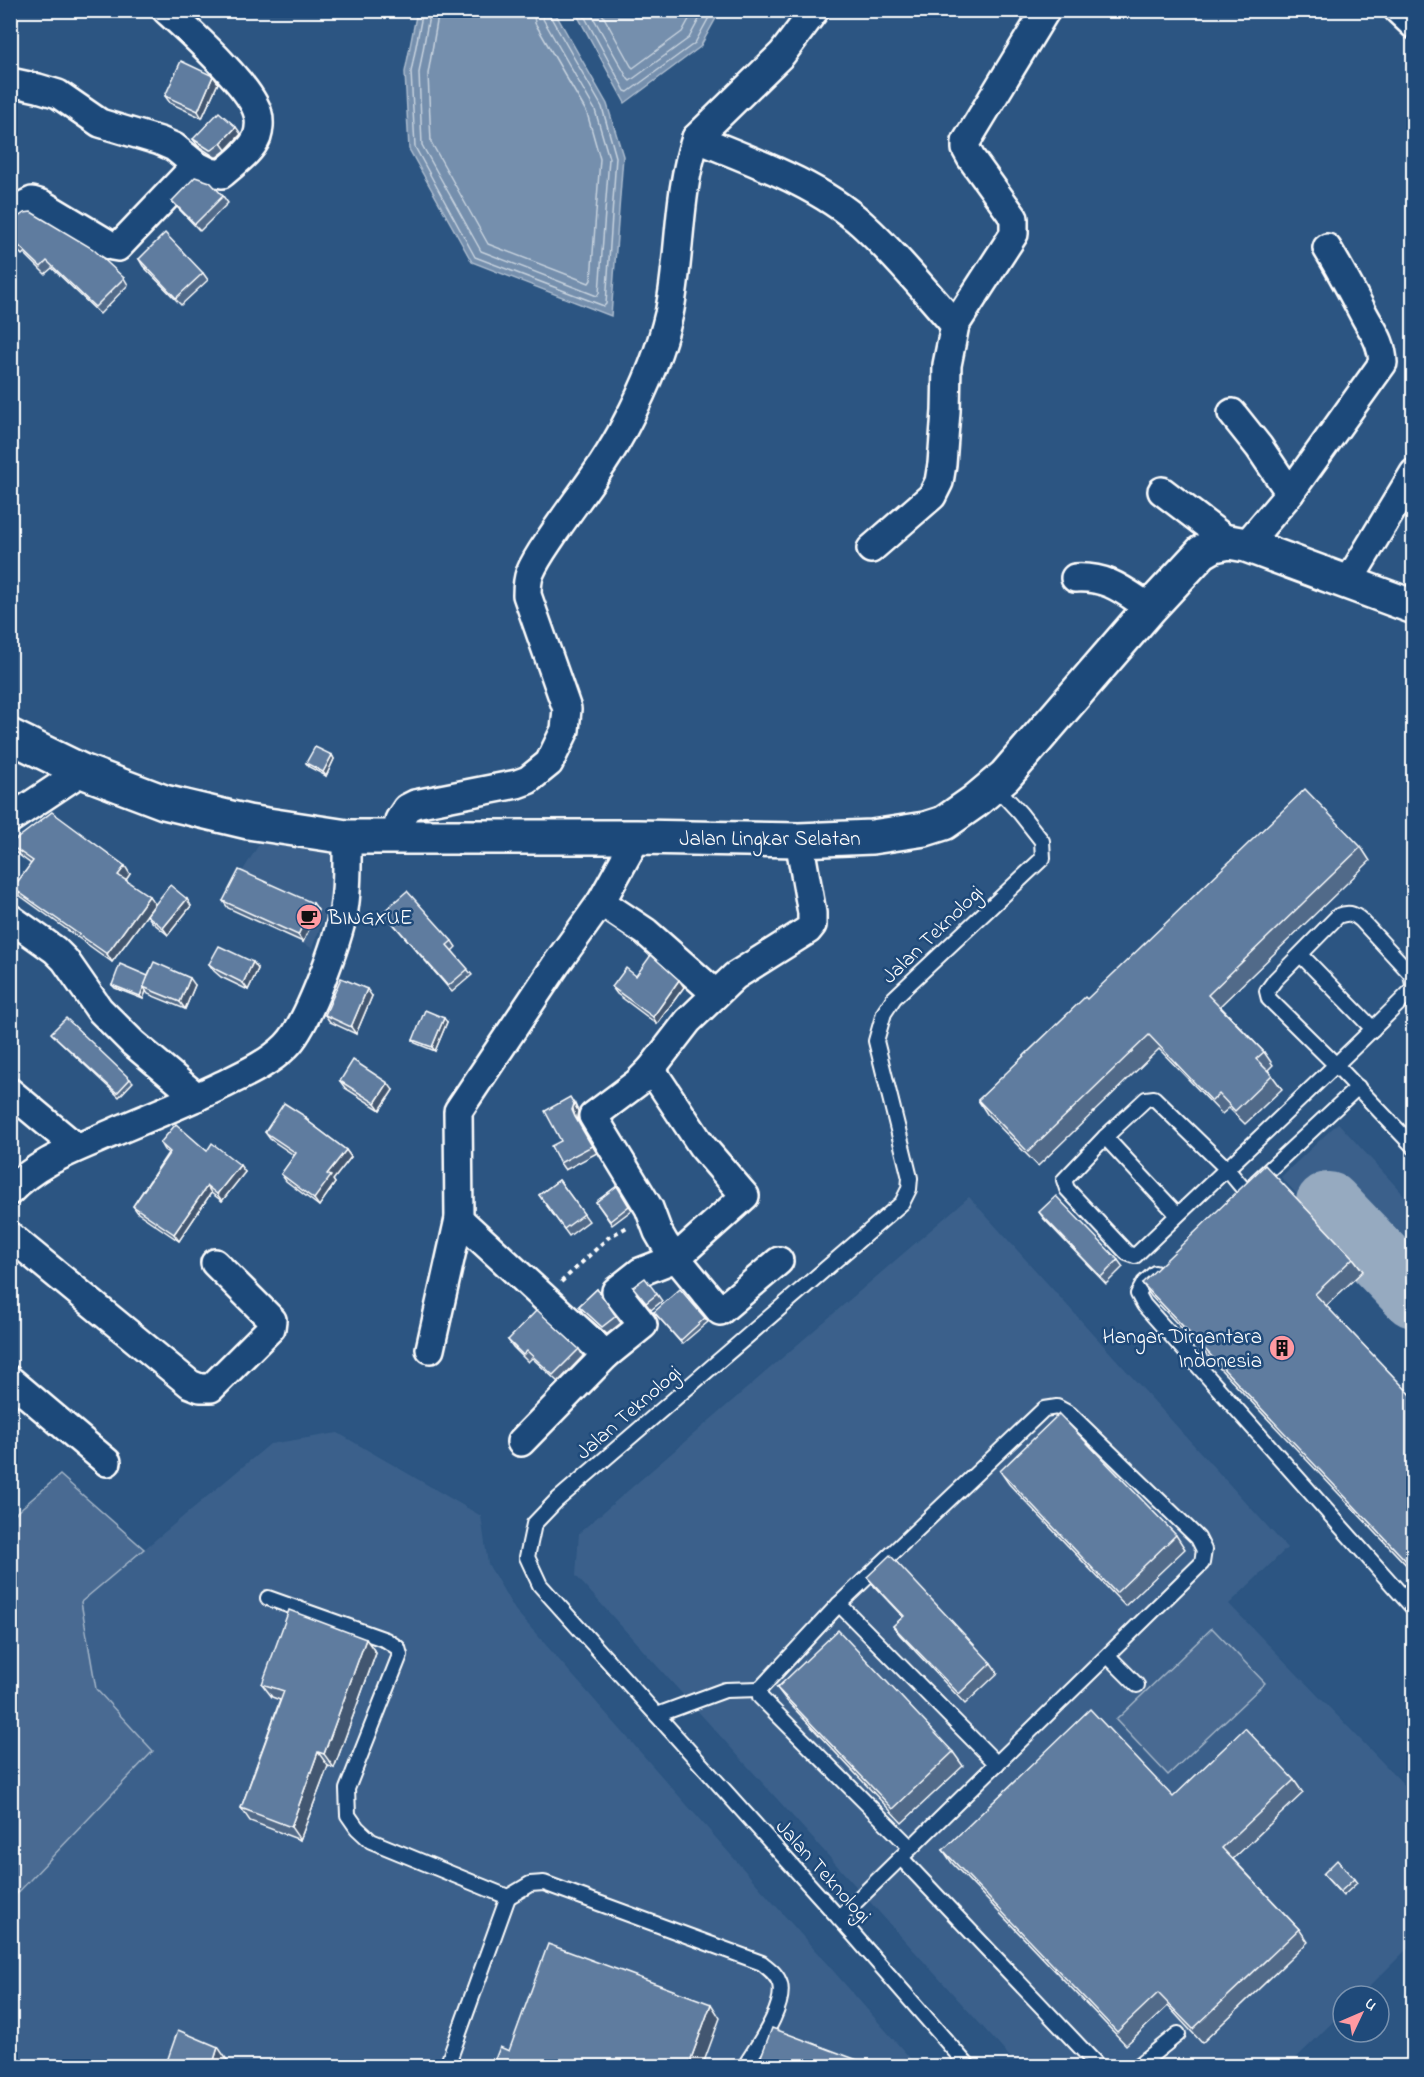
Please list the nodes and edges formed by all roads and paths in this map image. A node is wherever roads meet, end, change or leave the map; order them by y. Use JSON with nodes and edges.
{"nodes":[{"id":1,"x":166,"y":10,"type":"edge"},
{"id":2,"x":815,"y":10,"type":"edge"},
{"id":3,"x":1046,"y":10,"type":"edge"},
{"id":4,"x":1398,"y":10,"type":"edge"},
{"id":5,"x":1413,"y":25,"type":"edge"},
{"id":6,"x":10,"y":82,"type":"edge"},
{"id":7,"x":696,"y":138,"type":"junction"},
{"id":8,"x":196,"y":165,"type":"junction"},
{"id":9,"x":10,"y":216,"type":"edge"},
{"id":10,"x":1327,"y":249,"type":"dead end"},
{"id":11,"x":955,"y":325,"type":"junction"},
{"id":12,"x":1232,"y":412,"type":"dead end"},
{"id":13,"x":1413,"y":473,"type":"edge"},
{"id":14,"x":1162,"y":491,"type":"dead end"},
{"id":15,"x":1290,"y":493,"type":"junction"},
{"id":16,"x":1238,"y":543,"type":"junction"},
{"id":17,"x":870,"y":549,"type":"dead end"},
{"id":18,"x":1076,"y":578,"type":"dead end"},
{"id":19,"x":1347,"y":584,"type":"junction"},
{"id":20,"x":1413,"y":607,"type":"edge"},
{"id":21,"x":1150,"y":608,"type":"junction"},
{"id":22,"x":10,"y":736,"type":"edge"},
{"id":23,"x":82,"y":771,"type":"junction"},
{"id":24,"x":994,"y":785,"type":"junction"},
{"id":25,"x":10,"y":819,"type":"edge"},
{"id":26,"x":399,"y":835,"type":"junction"},
{"id":27,"x":347,"y":837,"type":"junction"},
{"id":28,"x":637,"y":837,"type":"junction"},
{"id":29,"x":799,"y":840,"type":"junction"},
{"id":30,"x":601,"y":902,"type":"junction"},
{"id":31,"x":10,"y":918,"type":"edge"},
{"id":32,"x":1301,"y":955,"type":"junction"},
{"id":33,"x":716,"y":993,"type":"junction"},
{"id":34,"x":1373,"y":1029,"type":"junction"},
{"id":35,"x":1336,"y":1065,"type":"junction"},
{"id":36,"x":651,"y":1070,"type":"junction"},
{"id":37,"x":1358,"y":1088,"type":"junction"},
{"id":38,"x":10,"y":1092,"type":"edge"},
{"id":39,"x":197,"y":1096,"type":"junction"},
{"id":40,"x":1105,"y":1137,"type":"junction"},
{"id":41,"x":76,"y":1147,"type":"junction"},
{"id":42,"x":1413,"y":1147,"type":"edge"},
{"id":43,"x":1226,"y":1168,"type":"junction"},
{"id":44,"x":10,"y":1191,"type":"edge"},
{"id":45,"x":651,"y":1213,"type":"junction"},
{"id":46,"x":1177,"y":1214,"type":"junction"},
{"id":47,"x":459,"y":1219,"type":"junction"},
{"id":48,"x":10,"y":1236,"type":"edge"},
{"id":49,"x":676,"y":1258,"type":"junction"},
{"id":50,"x":1169,"y":1260,"type":"edge"},
{"id":51,"x":778,"y":1261,"type":"dead end"},
{"id":52,"x":215,"y":1263,"type":"dead end"},
{"id":53,"x":544,"y":1298,"type":"junction"},
{"id":54,"x":430,"y":1349,"type":"dead end"},
{"id":55,"x":606,"y":1355,"type":"junction"},
{"id":56,"x":10,"y":1380,"type":"edge"},
{"id":57,"x":521,"y":1442,"type":"dead end"},
{"id":58,"x":107,"y":1462,"type":"dead end"},
{"id":59,"x":268,"y":1598,"type":"dead end"},
{"id":60,"x":839,"y":1604,"type":"junction"},
{"id":61,"x":1413,"y":1609,"type":"edge"},
{"id":62,"x":1108,"y":1656,"type":"junction"},
{"id":63,"x":1137,"y":1685,"type":"dead end"},
{"id":64,"x":760,"y":1689,"type":"junction"},
{"id":65,"x":657,"y":1715,"type":"junction"},
{"id":66,"x":997,"y":1764,"type":"junction"},
{"id":67,"x":906,"y":1853,"type":"junction"},
{"id":68,"x":508,"y":1897,"type":"junction"},
{"id":69,"x":839,"y":1918,"type":"junction"},
{"id":70,"x":1178,"y":2034,"type":"edge"},
{"id":71,"x":447,"y":2067,"type":"edge"},
{"id":72,"x":745,"y":2067,"type":"edge"},
{"id":73,"x":968,"y":2067,"type":"edge"},
{"id":74,"x":1098,"y":2067,"type":"edge"},
{"id":75,"x":1138,"y":2067,"type":"edge"}],
"edges":[{"from":1,"to":8,"type":"street"},
{"from":2,"to":7,"type":"street"},
{"from":3,"to":11,"type":"street"},
{"from":4,"to":5,"type":"street"},
{"from":6,"to":8,"type":"street"},
{"from":7,"to":11,"type":"street"},
{"from":7,"to":26,"type":"street"},
{"from":8,"to":9,"type":"street"},
{"from":10,"to":15,"type":"street"},
{"from":11,"to":17,"type":"street"},
{"from":12,"to":15,"type":"street"},
{"from":13,"to":19,"type":"street"},
{"from":14,"to":16,"type":"street"},
{"from":15,"to":16,"type":"street"},
{"from":16,"to":19,"type":"main road"},
{"from":16,"to":21,"type":"main road","name":"Jalan Lingkar Selatan"},
{"from":18,"to":21,"type":"street"},
{"from":19,"to":20,"type":"main road"},
{"from":21,"to":24,"type":"main road","name":"Jalan Lingkar Selatan"},
{"from":22,"to":23,"type":"main road","name":"Jalan Lingkar Selatan"},
{"from":23,"to":25,"type":"street"},
{"from":23,"to":27,"type":"main road","name":"Jalan Lingkar Selatan"},
{"from":24,"to":29,"type":"main road","name":"Jalan Lingkar Selatan"},
{"from":24,"to":65,"type":"lane","name":"Jalan Teknologi"},
{"from":26,"to":27,"type":"main road","name":"Jalan Lingkar Selatan"},
{"from":26,"to":28,"type":"main road","name":"Jalan Lingkar Selatan"},
{"from":27,"to":39,"type":"street"},
{"from":28,"to":29,"type":"main road","name":"Jalan Lingkar Selatan"},
{"from":28,"to":30,"type":"street"},
{"from":29,"to":33,"type":"street"},
{"from":30,"to":33,"type":"street"},
{"from":30,"to":47,"type":"street"},
{"from":31,"to":39,"type":"street"},
{"from":32,"to":34,"type":"lane"},
{"from":32,"to":34,"type":"lane"},
{"from":32,"to":35,"type":"lane"},
{"from":33,"to":36,"type":"street"},
{"from":34,"to":35,"type":"lane"},
{"from":35,"to":37,"type":"lane"},
{"from":35,"to":43,"type":"lane"},
{"from":36,"to":45,"type":"street"},
{"from":36,"to":49,"type":"street"},
{"from":37,"to":42,"type":"lane"},
{"from":37,"to":43,"type":"lane"},
{"from":38,"to":41,"type":"street"},
{"from":39,"to":41,"type":"street"},
{"from":40,"to":43,"type":"lane"},
{"from":40,"to":46,"type":"lane"},
{"from":40,"to":46,"type":"lane"},
{"from":41,"to":44,"type":"street"},
{"from":43,"to":46,"type":"lane"},
{"from":45,"to":49,"type":"street"},
{"from":45,"to":53,"type":"path"},
{"from":47,"to":53,"type":"street"},
{"from":47,"to":54,"type":"street"},
{"from":48,"to":52,"type":"street"},
{"from":49,"to":51,"type":"street"},
{"from":49,"to":55,"type":"street"},
{"from":50,"to":61,"type":"lane"},
{"from":53,"to":55,"type":"street"},
{"from":55,"to":57,"type":"street"},
{"from":56,"to":58,"type":"street"},
{"from":59,"to":68,"type":"lane"},
{"from":60,"to":62,"type":"lane"},
{"from":60,"to":64,"type":"lane"},
{"from":60,"to":66,"type":"lane"},
{"from":62,"to":63,"type":"lane"},
{"from":62,"to":66,"type":"lane"},
{"from":64,"to":65,"type":"lane"},
{"from":64,"to":67,"type":"lane"},
{"from":65,"to":69,"type":"lane","name":"Jalan Teknologi"},
{"from":66,"to":67,"type":"lane"},
{"from":67,"to":69,"type":"lane"},
{"from":67,"to":74,"type":"lane"},
{"from":68,"to":71,"type":"lane"},
{"from":68,"to":72,"type":"lane"},
{"from":69,"to":73,"type":"lane","name":"Jalan Teknologi"},
{"from":70,"to":75,"type":"lane"}]}
